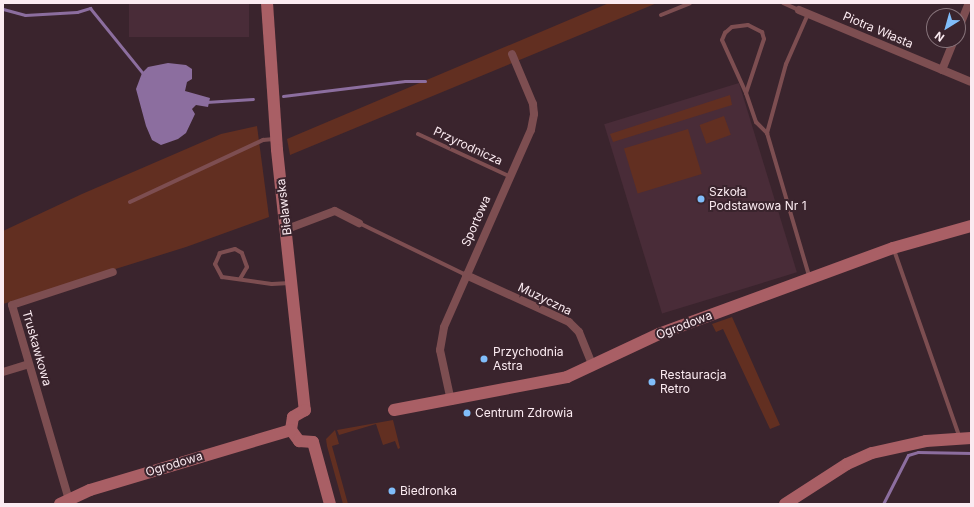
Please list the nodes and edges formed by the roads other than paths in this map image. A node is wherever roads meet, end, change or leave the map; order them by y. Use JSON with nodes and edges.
{"nodes":[{"id":1,"x":267,"y":3,"type":"edge"},
{"id":2,"x":690,"y":3,"type":"edge"},
{"id":3,"x":784,"y":3,"type":"edge"},
{"id":4,"x":799,"y":10,"type":"joint"},
{"id":5,"x":808,"y":14,"type":"junction"},
{"id":6,"x":661,"y":15,"type":"dead end"},
{"id":7,"x":951,"y":48,"type":"edge"},
{"id":8,"x":512,"y":54,"type":"dead end"},
{"id":9,"x":942,"y":70,"type":"junction"},
{"id":10,"x":971,"y":82,"type":"edge"},
{"id":11,"x":746,"y":93,"type":"junction"},
{"id":12,"x":767,"y":133,"type":"junction"},
{"id":13,"x":418,"y":134,"type":"dead end"},
{"id":14,"x":276,"y":139,"type":"junction"},
{"id":15,"x":509,"y":176,"type":"junction"},
{"id":16,"x":130,"y":202,"type":"dead end"},
{"id":17,"x":359,"y":223,"type":"joint"},
{"id":18,"x":971,"y":226,"type":"edge"},
{"id":19,"x":287,"y":230,"type":"junction"},
{"id":20,"x":893,"y":248,"type":"junction"},
{"id":21,"x":113,"y":272,"type":"dead end"},
{"id":22,"x":466,"y":275,"type":"junction"},
{"id":23,"x":240,"y":279,"type":"junction"},
{"id":24,"x":810,"y":279,"type":"junction"},
{"id":25,"x":293,"y":283,"type":"junction"},
{"id":26,"x":29,"y":364,"type":"junction"},
{"id":27,"x":593,"y":366,"type":"junction"},
{"id":28,"x":3,"y":372,"type":"edge"},
{"id":29,"x":451,"y":401,"type":"junction"},
{"id":30,"x":394,"y":410,"type":"dead end"},
{"id":31,"x":291,"y":430,"type":"junction"},
{"id":32,"x":965,"y":438,"type":"edge"},
{"id":33,"x":64,"y":502,"type":"edge"},
{"id":34,"x":330,"y":504,"type":"edge"},
{"id":35,"x":785,"y":504,"type":"edge"}],
"edges":[{"from":1,"to":14,"type":"street","name":"Bielawska"},
{"from":2,"to":6,"type":"lane"},
{"from":3,"to":4,"type":"lane"},
{"from":4,"to":5,"type":"street","name":"Piotra Własta"},
{"from":5,"to":9,"type":"street","name":"Piotra Własta"},
{"from":5,"to":12,"type":"lane"},
{"from":7,"to":9,"type":"street"},
{"from":8,"to":15,"type":"street","name":"Sportowa"},
{"from":9,"to":10,"type":"street","name":"Piotra Własta"},
{"from":11,"to":11,"type":"lane"},
{"from":11,"to":12,"type":"lane"},
{"from":12,"to":24,"type":"lane"},
{"from":13,"to":15,"type":"lane","name":"Przyrodnicza"},
{"from":14,"to":16,"type":"lane"},
{"from":14,"to":19,"type":"street","name":"Bielawska"},
{"from":15,"to":22,"type":"street","name":"Sportowa"},
{"from":17,"to":19,"type":"street"},
{"from":17,"to":22,"type":"lane"},
{"from":18,"to":20,"type":"street","name":"Ogrodowa"},
{"from":19,"to":25,"type":"street","name":"Bielawska"},
{"from":20,"to":24,"type":"street","name":"Ogrodowa"},
{"from":20,"to":32,"type":"lane"},
{"from":21,"to":26,"type":"street","name":"Truskawkowa"},
{"from":22,"to":27,"type":"street","name":"Muzyczna"},
{"from":22,"to":29,"type":"street","name":"Sportowa"},
{"from":23,"to":23,"type":"lane"},
{"from":23,"to":25,"type":"lane"},
{"from":24,"to":27,"type":"street","name":"Ogrodowa"},
{"from":25,"to":31,"type":"street","name":"Bielawska"},
{"from":26,"to":28,"type":"street"},
{"from":26,"to":33,"type":"street","name":"Truskawkowa"},
{"from":27,"to":29,"type":"street","name":"Ogrodowa"},
{"from":29,"to":30,"type":"street","name":"Ogrodowa"},
{"from":31,"to":33,"type":"street","name":"Ogrodowa"},
{"from":31,"to":34,"type":"street"},
{"from":32,"to":35,"type":"street"}]}
